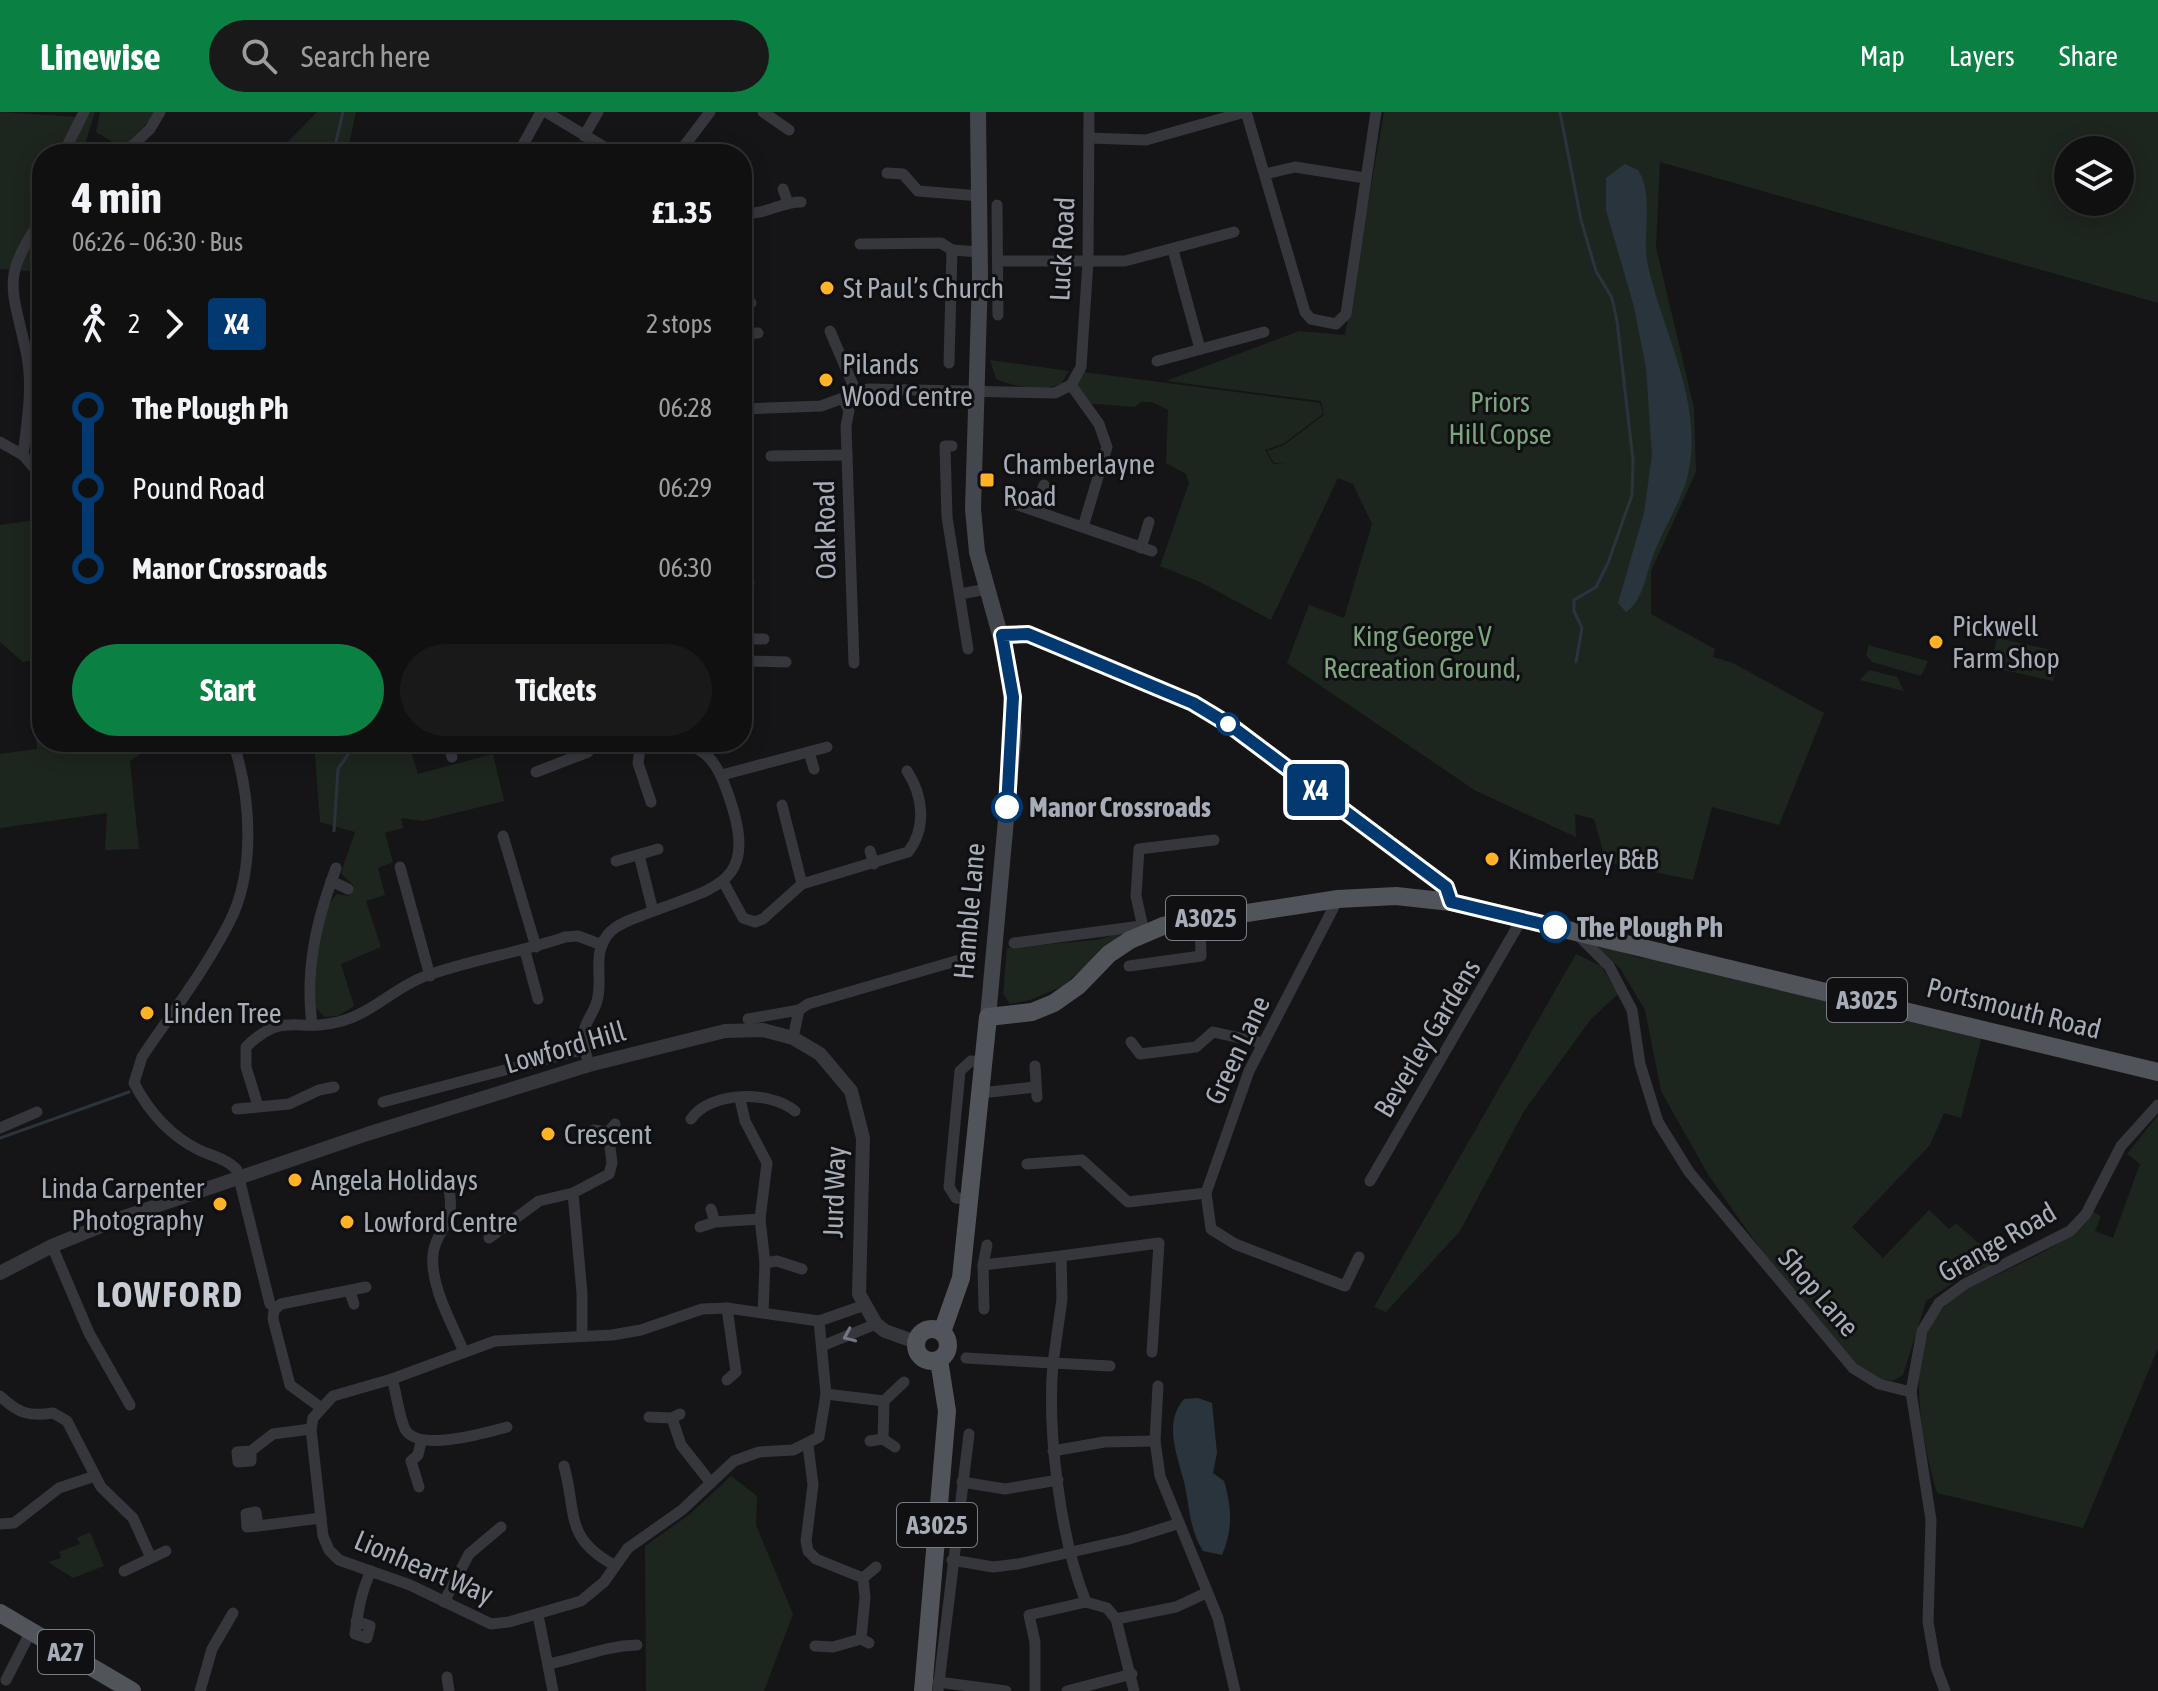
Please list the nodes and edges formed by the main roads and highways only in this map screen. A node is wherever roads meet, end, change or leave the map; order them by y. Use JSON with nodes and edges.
{"nodes":[{"id":1,"x":978,"y":112,"type":"edge"},
{"id":2,"x":988,"y":1017,"type":"junction"},
{"id":3,"x":2158,"y":1072,"type":"edge"},
{"id":4,"x":942,"y":1332,"type":"junction"},
{"id":5,"x":939,"y":1360,"type":"junction"},
{"id":6,"x":0,"y":1613,"type":"edge"},
{"id":7,"x":933,"y":1688,"type":"edge"},
{"id":8,"x":132,"y":1691,"type":"edge"}],
"edges":[{"from":1,"to":2,"type":"main road","name":"Hamble Lane"},
{"from":2,"to":3,"type":"main road","name":"Portsmouth Road","number":"A3025"},
{"from":2,"to":4,"type":"main road","name":"Hamble Lane"},
{"from":4,"to":5,"type":"main road"},
{"from":4,"to":5,"type":"main road"},
{"from":5,"to":7,"type":"main road","number":"A3025"},
{"from":6,"to":8,"type":"main road","number":"A27"}]}
